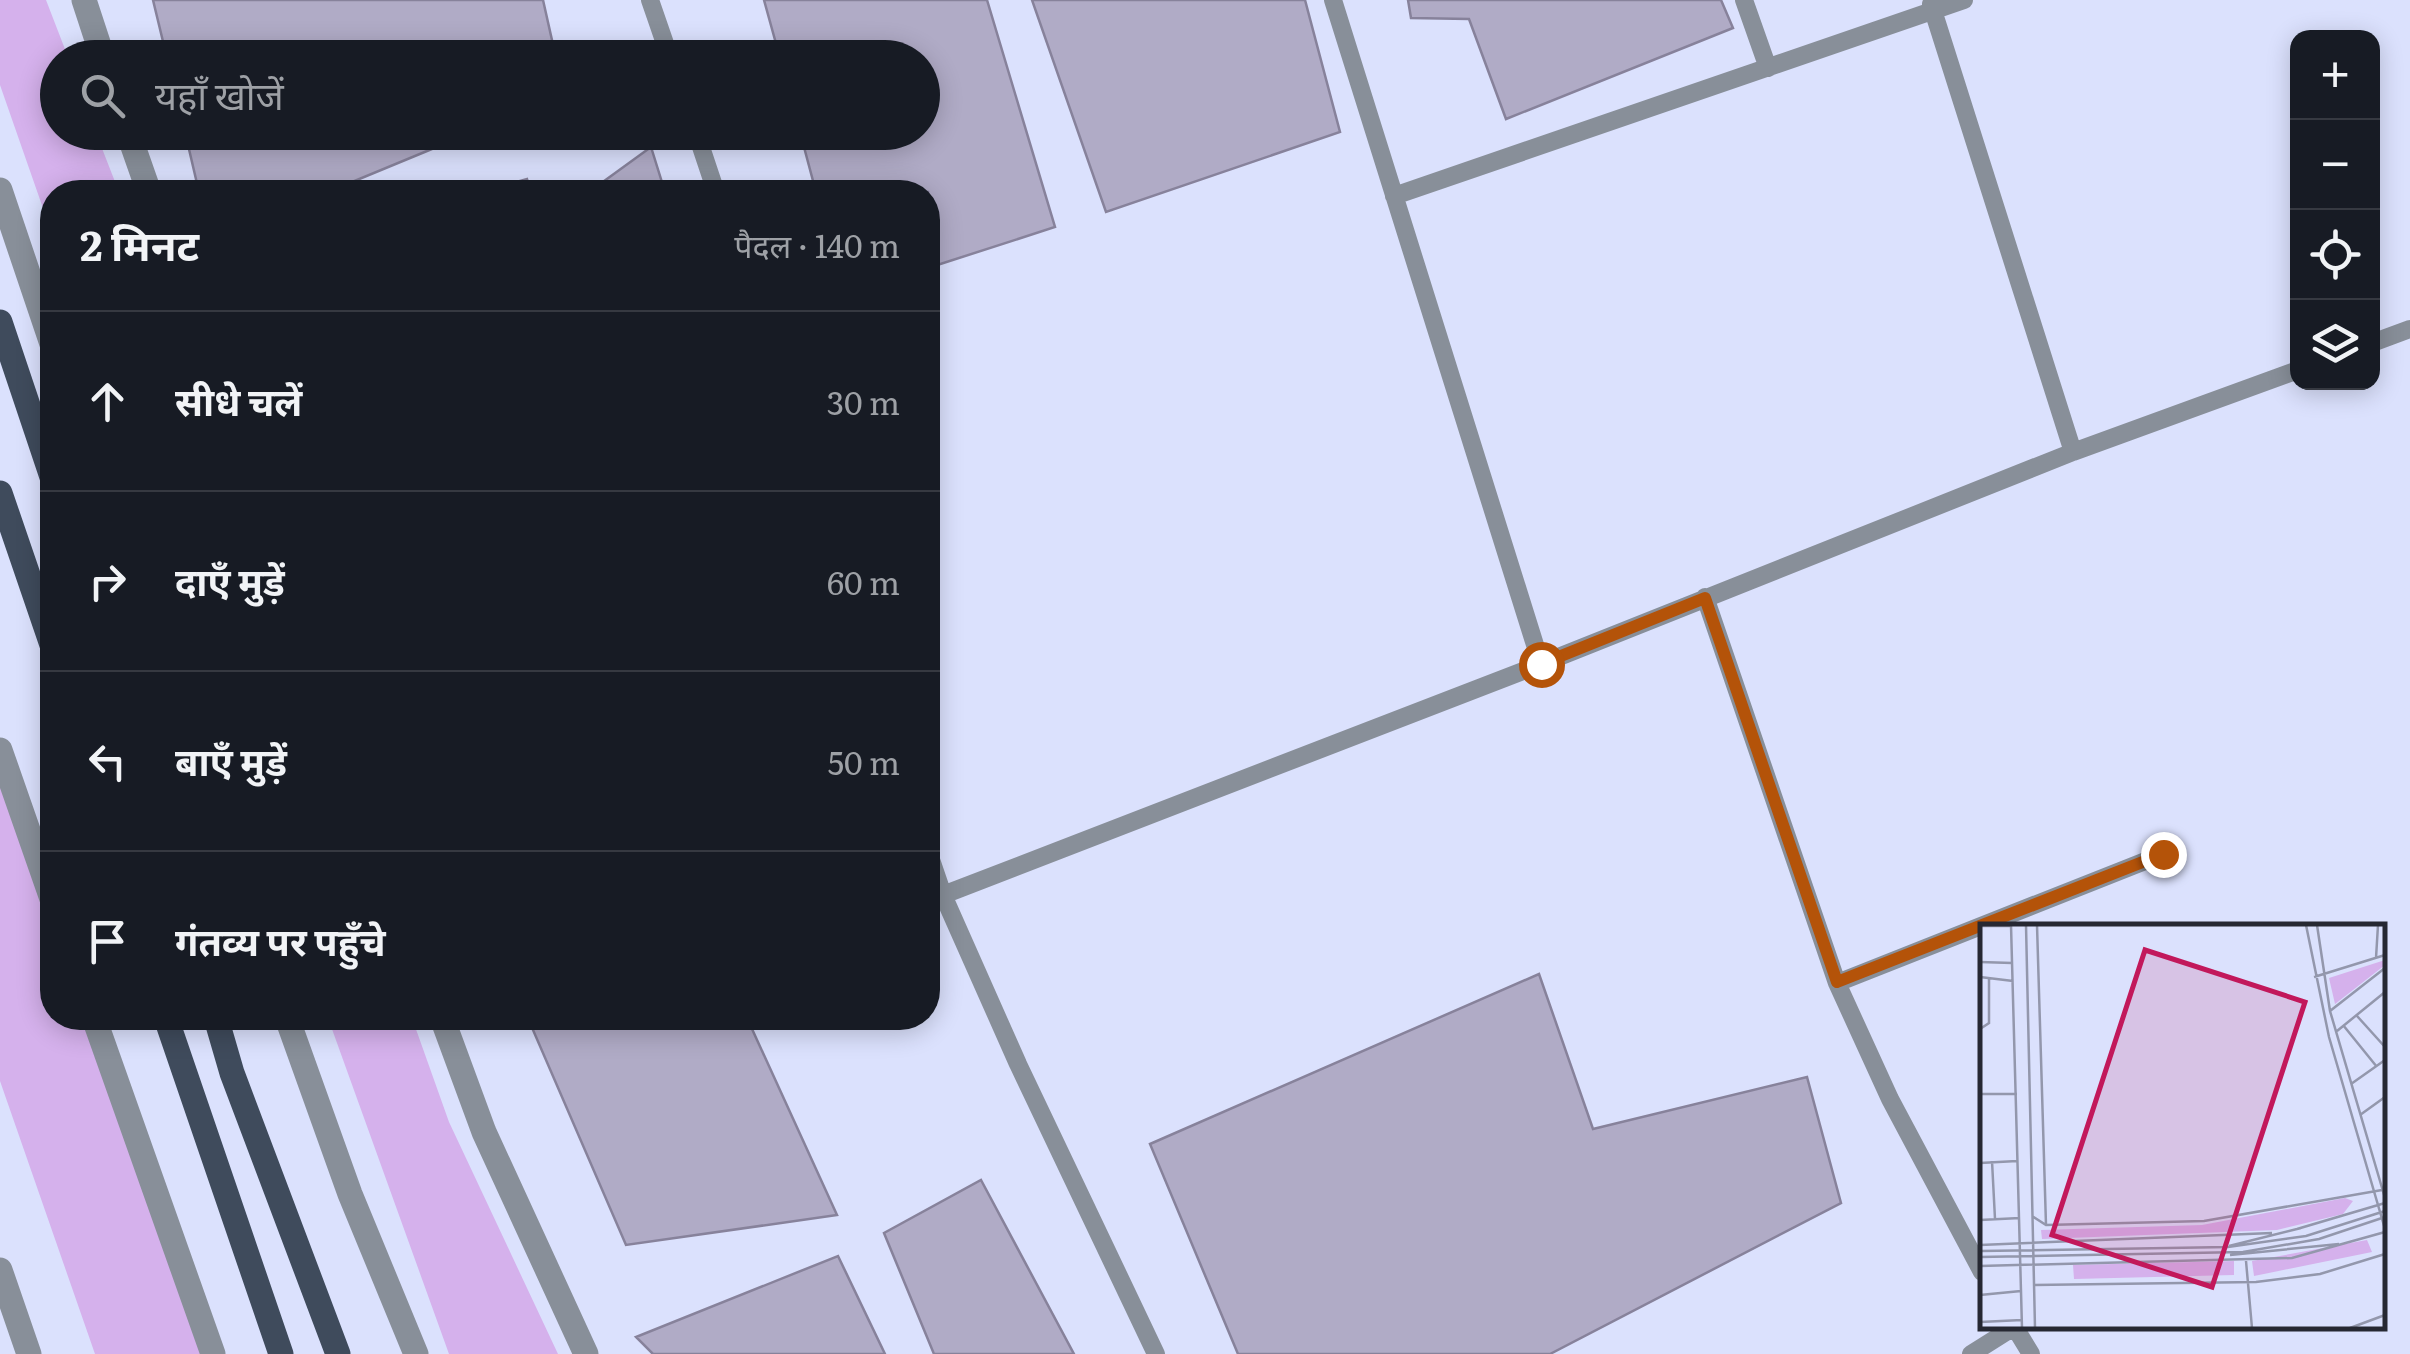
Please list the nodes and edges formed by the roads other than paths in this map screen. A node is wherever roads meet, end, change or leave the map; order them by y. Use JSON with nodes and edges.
{"nodes":[{"id":1,"x":84,"y":0,"type":"edge"},
{"id":2,"x":650,"y":0,"type":"edge"},
{"id":3,"x":1333,"y":0,"type":"edge"},
{"id":4,"x":1744,"y":0,"type":"edge"},
{"id":5,"x":1964,"y":0,"type":"edge"},
{"id":6,"x":1932,"y":6,"type":"edge"},
{"id":7,"x":97,"y":40,"type":"edge"},
{"id":8,"x":664,"y":40,"type":"edge"},
{"id":9,"x":1768,"y":68,"type":"junction"},
{"id":10,"x":134,"y":150,"type":"edge"},
{"id":11,"x":702,"y":150,"type":"edge"},
{"id":12,"x":145,"y":180,"type":"edge"},
{"id":13,"x":712,"y":180,"type":"edge"},
{"id":14,"x":0,"y":190,"type":"edge"},
{"id":15,"x":1394,"y":196,"type":"junction"},
{"id":16,"x":40,"y":308,"type":"edge"},
{"id":17,"x":0,"y":322,"type":"edge"},
{"id":18,"x":2410,"y":329,"type":"edge"},
{"id":19,"x":2380,"y":340,"type":"edge"},
{"id":20,"x":2290,"y":373,"type":"edge"},
{"id":21,"x":40,"y":442,"type":"edge"},
{"id":22,"x":2073,"y":452,"type":"junction"},
{"id":23,"x":0,"y":493,"type":"edge"},
{"id":24,"x":1705,"y":598,"type":"junction"},
{"id":25,"x":40,"y":610,"type":"edge"},
{"id":26,"x":1541,"y":664,"type":"junction"},
{"id":27,"x":0,"y":750,"type":"edge"},
{"id":28,"x":2163,"y":854,"type":"dead end"},
{"id":29,"x":40,"y":865,"type":"edge"},
{"id":30,"x":940,"y":886,"type":"edge"},
{"id":31,"x":943,"y":895,"type":"junction"},
{"id":32,"x":1985,"y":924,"type":"edge"},
{"id":33,"x":1980,"y":926,"type":"edge"},
{"id":34,"x":1837,"y":982,"type":"junction"},
{"id":35,"x":98,"y":1030,"type":"edge"},
{"id":36,"x":170,"y":1030,"type":"edge"},
{"id":37,"x":219,"y":1030,"type":"edge"},
{"id":38,"x":291,"y":1030,"type":"edge"},
{"id":39,"x":446,"y":1030,"type":"edge"},
{"id":40,"x":1980,"y":1268,"type":"edge"},
{"id":41,"x":0,"y":1270,"type":"edge"},
{"id":42,"x":2011,"y":1329,"type":"edge"},
{"id":43,"x":2015,"y":1329,"type":"edge"},
{"id":44,"x":29,"y":1354,"type":"edge"},
{"id":45,"x":212,"y":1354,"type":"edge"},
{"id":46,"x":281,"y":1354,"type":"edge"},
{"id":47,"x":338,"y":1354,"type":"edge"},
{"id":48,"x":416,"y":1354,"type":"edge"},
{"id":49,"x":586,"y":1354,"type":"edge"},
{"id":50,"x":1156,"y":1354,"type":"edge"},
{"id":51,"x":1971,"y":1354,"type":"edge"},
{"id":52,"x":2031,"y":1354,"type":"edge"}],
"edges":[{"from":1,"to":7,"type":"street"},
{"from":2,"to":8,"type":"lane"},
{"from":3,"to":15,"type":"lane"},
{"from":4,"to":9,"type":"lane"},
{"from":5,"to":6,"type":"lane"},
{"from":6,"to":9,"type":"lane"},
{"from":6,"to":22,"type":"lane"},
{"from":9,"to":15,"type":"lane"},
{"from":10,"to":12,"type":"street"},
{"from":11,"to":13,"type":"lane"},
{"from":14,"to":16,"type":"street"},
{"from":15,"to":26,"type":"lane"},
{"from":17,"to":21,"type":"main road"},
{"from":18,"to":19,"type":"lane"},
{"from":20,"to":22,"type":"lane"},
{"from":22,"to":24,"type":"lane"},
{"from":23,"to":25,"type":"main road"},
{"from":24,"to":26,"type":"lane"},
{"from":24,"to":34,"type":"lane"},
{"from":26,"to":31,"type":"lane"},
{"from":27,"to":29,"type":"street"},
{"from":28,"to":32,"type":"lane"},
{"from":30,"to":31,"type":"lane"},
{"from":31,"to":50,"type":"lane"},
{"from":33,"to":34,"type":"lane"},
{"from":34,"to":40,"type":"lane"},
{"from":35,"to":45,"type":"street"},
{"from":36,"to":46,"type":"main road"},
{"from":37,"to":47,"type":"main road"},
{"from":38,"to":48,"type":"street"},
{"from":39,"to":49,"type":"street"},
{"from":41,"to":44,"type":"street"},
{"from":42,"to":51,"type":"lane"},
{"from":43,"to":52,"type":"lane"}]}
